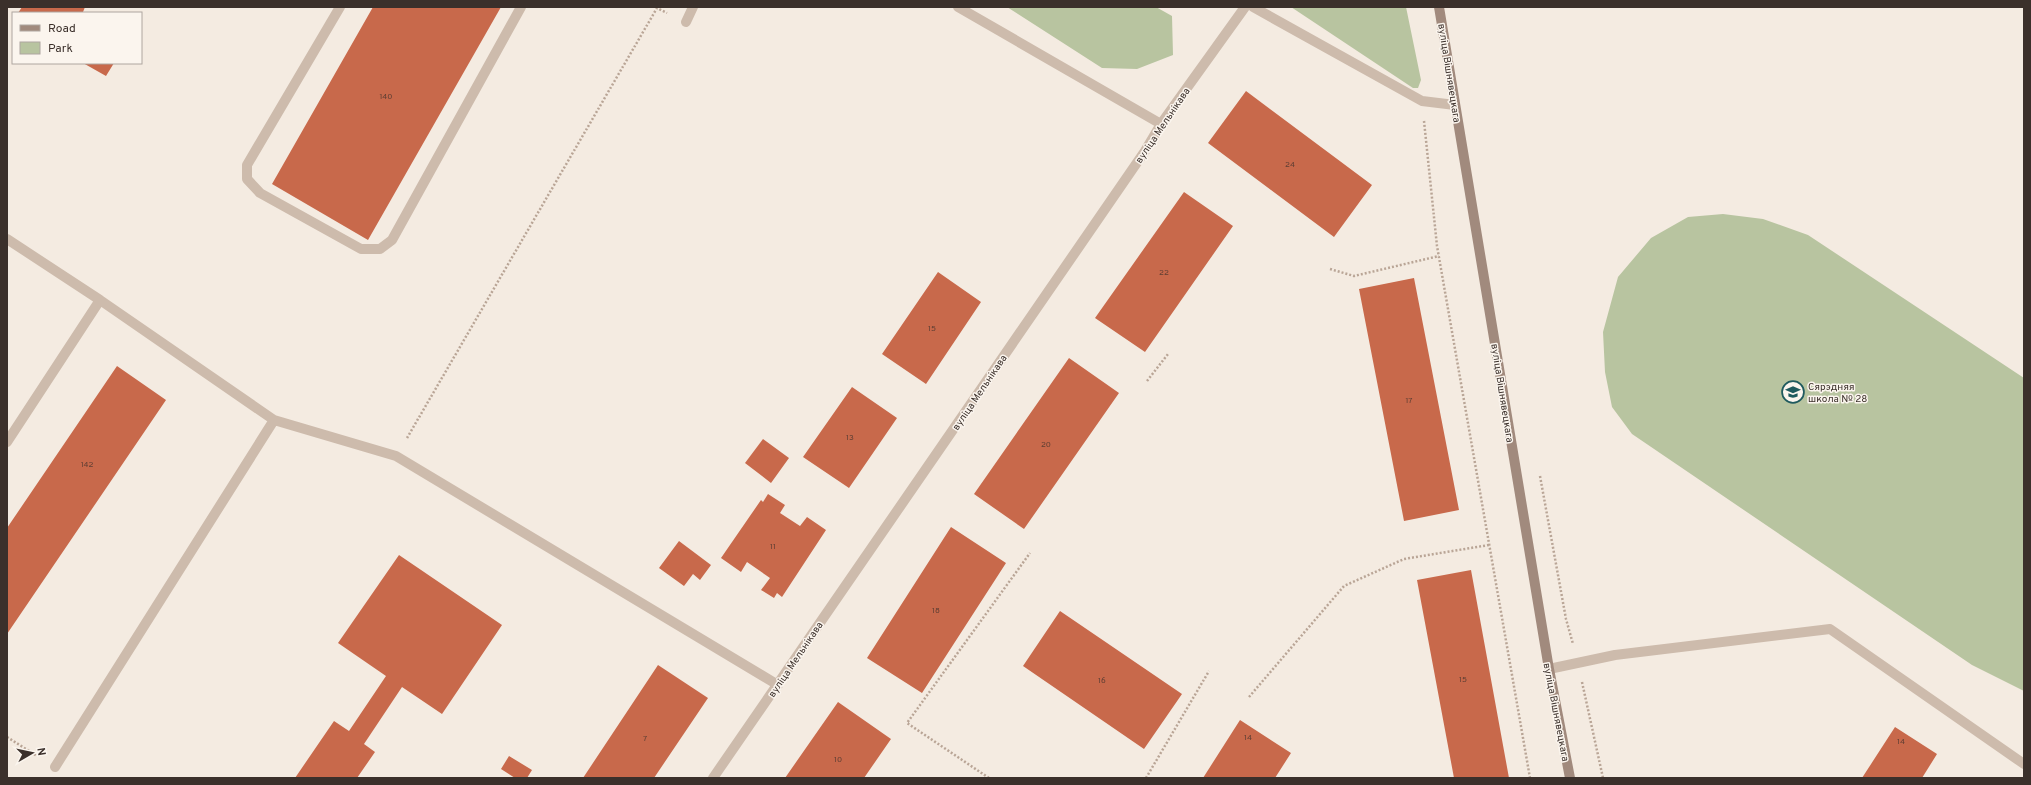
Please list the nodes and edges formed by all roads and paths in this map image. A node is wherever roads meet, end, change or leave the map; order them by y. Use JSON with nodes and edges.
{"nodes":[{"id":1,"x":340,"y":7,"type":"edge"},
{"id":2,"x":521,"y":7,"type":"edge"},
{"id":3,"x":693,"y":7,"type":"edge"},
{"id":4,"x":958,"y":7,"type":"edge"},
{"id":5,"x":1245,"y":7,"type":"edge"},
{"id":6,"x":1252,"y":7,"type":"edge"},
{"id":7,"x":1439,"y":7,"type":"edge"},
{"id":8,"x":686,"y":22,"type":"joint"},
{"id":9,"x":1422,"y":101,"type":"junction"},
{"id":10,"x":1455,"y":105,"type":"junction"},
{"id":11,"x":1162,"y":124,"type":"junction"},
{"id":12,"x":7,"y":239,"type":"edge"},
{"id":13,"x":1439,"y":256,"type":"junction"},
{"id":14,"x":1330,"y":269,"type":"dead end"},
{"id":15,"x":100,"y":300,"type":"junction"},
{"id":16,"x":1168,"y":354,"type":"dead end"},
{"id":17,"x":1147,"y":381,"type":"dead end"},
{"id":18,"x":274,"y":420,"type":"junction"},
{"id":19,"x":7,"y":442,"type":"edge"},
{"id":20,"x":396,"y":456,"type":"junction"},
{"id":21,"x":1539,"y":471,"type":"dead end"},
{"id":22,"x":1489,"y":545,"type":"junction"},
{"id":23,"x":1030,"y":553,"type":"dead end"},
{"id":24,"x":1578,"y":664,"type":"junction"},
{"id":25,"x":1549,"y":669,"type":"junction"},
{"id":26,"x":1209,"y":671,"type":"dead end"},
{"id":27,"x":778,"y":685,"type":"junction"},
{"id":28,"x":1249,"y":697,"type":"dead end"},
{"id":29,"x":7,"y":738,"type":"edge"},
{"id":30,"x":2024,"y":764,"type":"edge"},
{"id":31,"x":54,"y":767,"type":"joint"},
{"id":32,"x":713,"y":778,"type":"edge"},
{"id":33,"x":989,"y":778,"type":"edge"},
{"id":34,"x":1146,"y":778,"type":"edge"},
{"id":35,"x":1530,"y":778,"type":"edge"},
{"id":36,"x":1570,"y":778,"type":"edge"},
{"id":37,"x":1603,"y":778,"type":"edge"}],
"edges":[{"from":1,"to":2,"type":"street"},
{"from":3,"to":8,"type":"street"},
{"from":4,"to":11,"type":"street"},
{"from":5,"to":11,"type":"street","name":"вуліца Мельнікава"},
{"from":6,"to":9,"type":"street"},
{"from":7,"to":10,"type":"main road","name":"вуліца Вішнявецкага"},
{"from":8,"to":20,"type":"path"},
{"from":9,"to":10,"type":"street"},
{"from":9,"to":13,"type":"path"},
{"from":10,"to":25,"type":"main road","name":"вуліца Вішнявецкага"},
{"from":11,"to":27,"type":"street","name":"вуліца Мельнікава"},
{"from":12,"to":15,"type":"street"},
{"from":13,"to":14,"type":"path"},
{"from":13,"to":22,"type":"path"},
{"from":15,"to":18,"type":"street"},
{"from":15,"to":19,"type":"street"},
{"from":16,"to":17,"type":"path"},
{"from":18,"to":20,"type":"street"},
{"from":18,"to":31,"type":"street"},
{"from":20,"to":27,"type":"street"},
{"from":21,"to":24,"type":"path"},
{"from":22,"to":28,"type":"path"},
{"from":22,"to":35,"type":"path"},
{"from":23,"to":33,"type":"path"},
{"from":24,"to":25,"type":"street"},
{"from":24,"to":30,"type":"street"},
{"from":24,"to":37,"type":"path"},
{"from":25,"to":36,"type":"main road","name":"вуліца Вішнявецкага"},
{"from":26,"to":34,"type":"path"},
{"from":27,"to":32,"type":"street","name":"вуліца Мельнікава"},
{"from":29,"to":31,"type":"path"}]}
